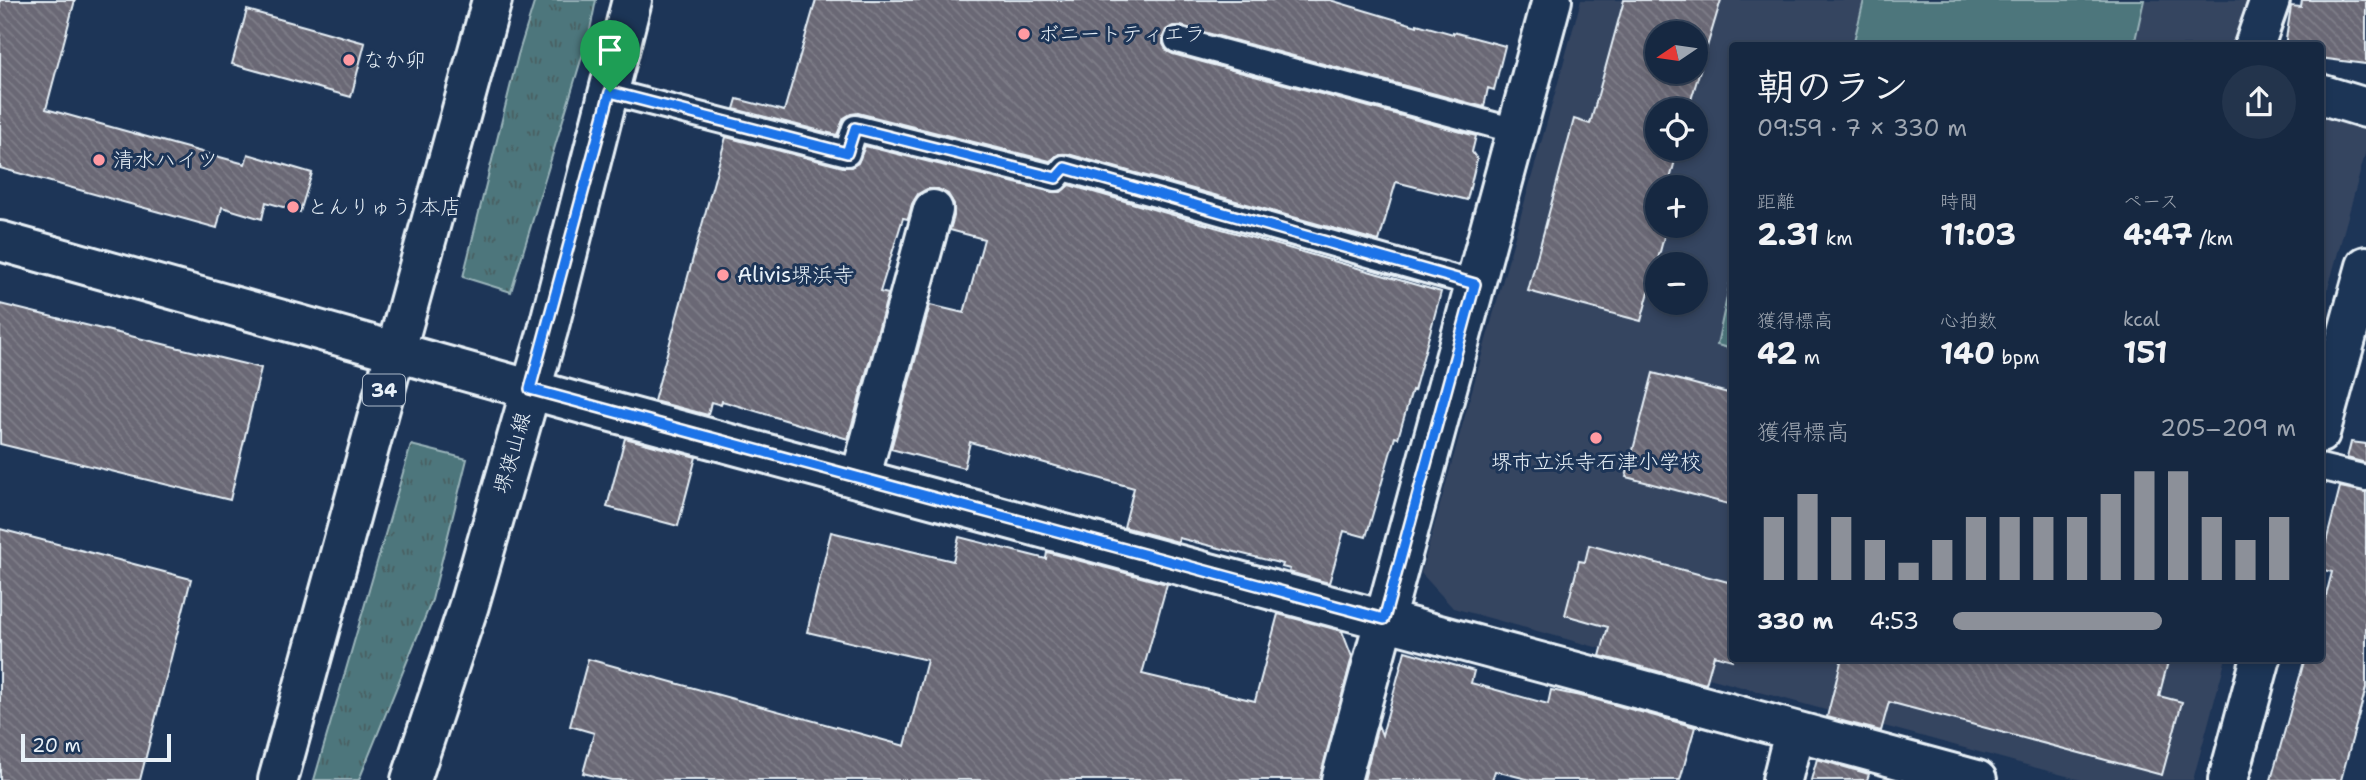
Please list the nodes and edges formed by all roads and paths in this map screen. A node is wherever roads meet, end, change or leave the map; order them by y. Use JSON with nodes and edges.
{"nodes":[{"id":1,"x":492,"y":0,"type":"edge"},
{"id":2,"x":632,"y":0,"type":"edge"},
{"id":3,"x":1552,"y":0,"type":"edge"},
{"id":4,"x":2270,"y":0,"type":"edge"},
{"id":5,"x":1177,"y":40,"type":"dead end"},
{"id":6,"x":2255,"y":42,"type":"edge"},
{"id":7,"x":610,"y":92,"type":"junction"},
{"id":8,"x":2324,"y":95,"type":"edge"},
{"id":9,"x":2366,"y":108,"type":"edge"},
{"id":10,"x":1516,"y":131,"type":"junction"},
{"id":11,"x":933,"y":210,"type":"dead end"},
{"id":12,"x":0,"y":240,"type":"edge"},
{"id":13,"x":2366,"y":266,"type":"edge"},
{"id":14,"x":1475,"y":284,"type":"junction"},
{"id":15,"x":396,"y":351,"type":"junction"},
{"id":16,"x":530,"y":389,"type":"junction"},
{"id":17,"x":2324,"y":418,"type":"edge"},
{"id":18,"x":2324,"y":468,"type":"edge"},
{"id":19,"x":2366,"y":478,"type":"edge"},
{"id":20,"x":860,"y":479,"type":"junction"},
{"id":21,"x":1384,"y":619,"type":"junction"},
{"id":22,"x":2260,"y":662,"type":"edge"},
{"id":23,"x":1794,"y":732,"type":"junction"},
{"id":24,"x":278,"y":780,"type":"edge"},
{"id":25,"x":411,"y":780,"type":"edge"},
{"id":26,"x":1341,"y":780,"type":"edge"},
{"id":27,"x":1782,"y":780,"type":"edge"},
{"id":28,"x":1978,"y":780,"type":"edge"},
{"id":29,"x":2228,"y":780,"type":"edge"}],
"edges":[{"from":1,"to":15,"type":"street","number":"34"},
{"from":2,"to":7,"type":"street","name":"堺狭山線"},
{"from":3,"to":10,"type":"street"},
{"from":4,"to":6,"type":"street"},
{"from":5,"to":10,"type":"lane"},
{"from":7,"to":14,"type":"lane"},
{"from":7,"to":16,"type":"street","name":"堺狭山線"},
{"from":8,"to":9,"type":"street"},
{"from":10,"to":14,"type":"street"},
{"from":11,"to":20,"type":"street"},
{"from":12,"to":15,"type":"street"},
{"from":13,"to":17,"type":"street"},
{"from":14,"to":21,"type":"street"},
{"from":15,"to":16,"type":"street"},
{"from":15,"to":24,"type":"street","number":"34"},
{"from":16,"to":20,"type":"street"},
{"from":16,"to":25,"type":"street","name":"堺狭山線"},
{"from":18,"to":19,"type":"lane"},
{"from":20,"to":21,"type":"street"},
{"from":21,"to":23,"type":"street"},
{"from":21,"to":26,"type":"street"},
{"from":22,"to":29,"type":"street"},
{"from":23,"to":27,"type":"street"},
{"from":23,"to":28,"type":"street"}]}
